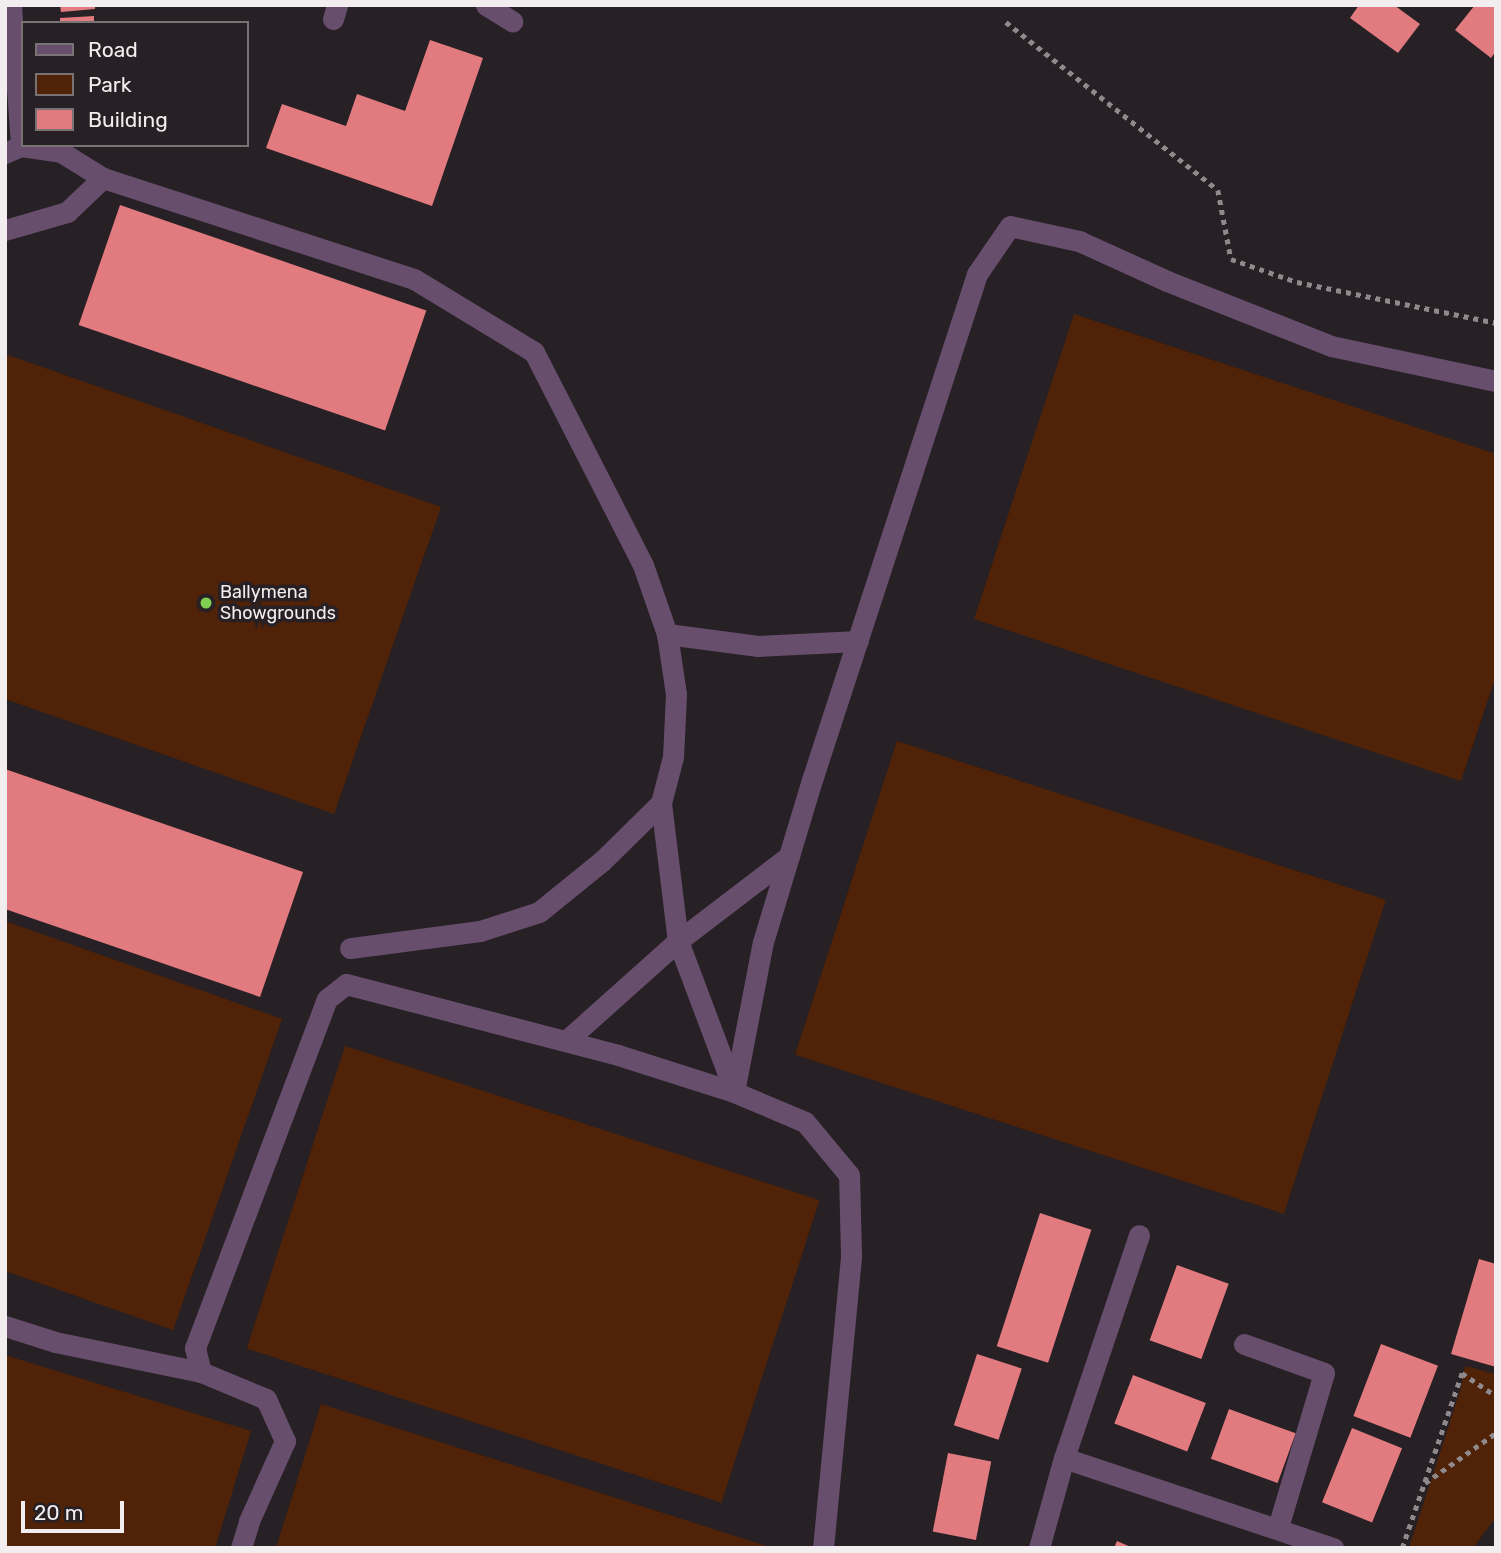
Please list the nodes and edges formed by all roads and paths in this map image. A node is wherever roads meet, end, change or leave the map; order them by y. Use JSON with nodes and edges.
{"nodes":[{"id":1,"x":11,"y":5,"type":"edge"},
{"id":2,"x":486,"y":5,"type":"edge"},
{"id":3,"x":512,"y":21,"type":"dead end"},
{"id":4,"x":1006,"y":22,"type":"dead end"},
{"id":5,"x":13,"y":150,"type":"edge"},
{"id":6,"x":103,"y":178,"type":"junction"},
{"id":7,"x":5,"y":230,"type":"edge"},
{"id":8,"x":1496,"y":323,"type":"edge"},
{"id":9,"x":1496,"y":381,"type":"edge"},
{"id":10,"x":667,"y":634,"type":"junction"},
{"id":11,"x":858,"y":641,"type":"junction"},
{"id":12,"x":661,"y":803,"type":"junction"},
{"id":13,"x":789,"y":856,"type":"junction"},
{"id":14,"x":678,"y":941,"type":"junction"},
{"id":15,"x":349,"y":948,"type":"dead end"},
{"id":16,"x":566,"y":1041,"type":"junction"},
{"id":17,"x":734,"y":1092,"type":"junction"},
{"id":18,"x":1139,"y":1235,"type":"dead end"},
{"id":19,"x":5,"y":1326,"type":"edge"},
{"id":20,"x":1244,"y":1344,"type":"dead end"},
{"id":21,"x":201,"y":1372,"type":"junction"},
{"id":22,"x":1496,"y":1396,"type":"edge"},
{"id":23,"x":1496,"y":1433,"type":"edge"},
{"id":24,"x":1064,"y":1458,"type":"junction"},
{"id":25,"x":1424,"y":1483,"type":"junction"},
{"id":26,"x":1278,"y":1527,"type":"junction"},
{"id":27,"x":241,"y":1548,"type":"edge"},
{"id":28,"x":823,"y":1548,"type":"edge"},
{"id":29,"x":1039,"y":1548,"type":"edge"},
{"id":30,"x":1333,"y":1548,"type":"edge"},
{"id":31,"x":1402,"y":1548,"type":"edge"}],
"edges":[{"from":1,"to":5,"type":"street"},
{"from":2,"to":3,"type":"street"},
{"from":4,"to":8,"type":"path"},
{"from":5,"to":6,"type":"street"},
{"from":6,"to":7,"type":"street"},
{"from":6,"to":10,"type":"street"},
{"from":9,"to":11,"type":"street"},
{"from":10,"to":11,"type":"street"},
{"from":10,"to":12,"type":"street"},
{"from":11,"to":13,"type":"street"},
{"from":12,"to":14,"type":"street"},
{"from":12,"to":15,"type":"street"},
{"from":13,"to":14,"type":"street"},
{"from":13,"to":17,"type":"street"},
{"from":14,"to":16,"type":"street"},
{"from":14,"to":17,"type":"street"},
{"from":16,"to":17,"type":"street"},
{"from":16,"to":21,"type":"street"},
{"from":17,"to":28,"type":"street"},
{"from":18,"to":24,"type":"street"},
{"from":19,"to":21,"type":"street"},
{"from":20,"to":26,"type":"street"},
{"from":21,"to":27,"type":"street"},
{"from":22,"to":25,"type":"path"},
{"from":23,"to":25,"type":"path"},
{"from":24,"to":26,"type":"street"},
{"from":24,"to":29,"type":"street"},
{"from":25,"to":31,"type":"path"},
{"from":26,"to":30,"type":"street"}]}
